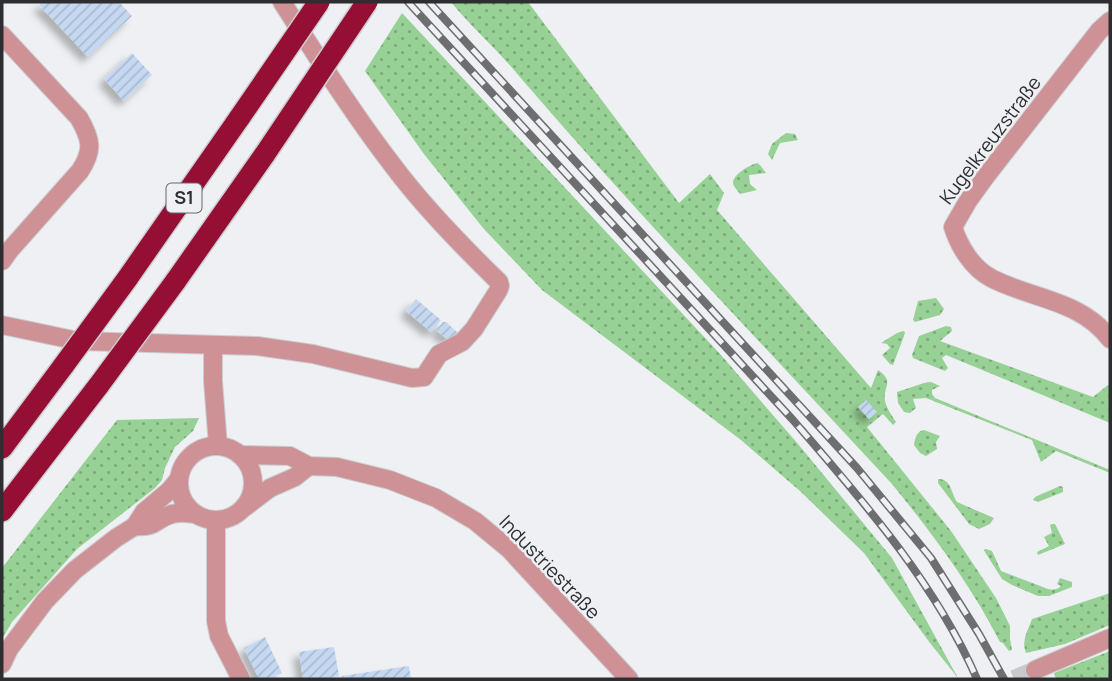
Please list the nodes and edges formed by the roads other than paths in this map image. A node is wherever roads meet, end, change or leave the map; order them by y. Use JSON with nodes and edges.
{"nodes":[{"id":1,"x":282,"y":2,"type":"edge"},
{"id":2,"x":319,"y":2,"type":"edge"},
{"id":3,"x":367,"y":2,"type":"edge"},
{"id":4,"x":1110,"y":21,"type":"edge"},
{"id":5,"x":2,"y":35,"type":"edge"},
{"id":6,"x":2,"y":261,"type":"edge"},
{"id":7,"x":2,"y":325,"type":"edge"},
{"id":8,"x":1110,"y":339,"type":"edge"},
{"id":9,"x":213,"y":345,"type":"junction"},
{"id":10,"x":218,"y":446,"type":"junction"},
{"id":11,"x":2,"y":448,"type":"edge"},
{"id":12,"x":240,"y":455,"type":"junction"},
{"id":13,"x":310,"y":466,"type":"junction"},
{"id":14,"x":179,"y":479,"type":"junction"},
{"id":15,"x":245,"y":507,"type":"junction"},
{"id":16,"x":2,"y":511,"type":"edge"},
{"id":17,"x":195,"y":514,"type":"junction"},
{"id":18,"x":216,"y":521,"type":"junction"},
{"id":19,"x":135,"y":526,"type":"junction"},
{"id":20,"x":1110,"y":638,"type":"edge"},
{"id":21,"x":2,"y":664,"type":"edge"},
{"id":22,"x":1035,"y":670,"type":"tunnel mouth"},
{"id":23,"x":242,"y":679,"type":"edge"},
{"id":24,"x":629,"y":679,"type":"edge"}],
"edges":[{"from":1,"to":9,"type":"street"},
{"from":2,"to":11,"type":"highway","number":"S1","bridge":true},
{"from":3,"to":16,"type":"highway","number":"S1","bridge":true},
{"from":4,"to":8,"type":"street","name":"Kugelkreuzstraße"},
{"from":5,"to":6,"type":"street"},
{"from":7,"to":9,"type":"street"},
{"from":9,"to":10,"type":"street"},
{"from":10,"to":12,"type":"street"},
{"from":10,"to":14,"type":"street"},
{"from":12,"to":13,"type":"street","name":"Industriestraße"},
{"from":12,"to":15,"type":"street"},
{"from":13,"to":15,"type":"street"},
{"from":13,"to":24,"type":"street","name":"Industriestraße"},
{"from":14,"to":17,"type":"street"},
{"from":14,"to":19,"type":"street"},
{"from":15,"to":18,"type":"street"},
{"from":17,"to":18,"type":"street"},
{"from":17,"to":19,"type":"street"},
{"from":18,"to":23,"type":"street"},
{"from":19,"to":21,"type":"street"},
{"from":20,"to":22,"type":"street"}]}
